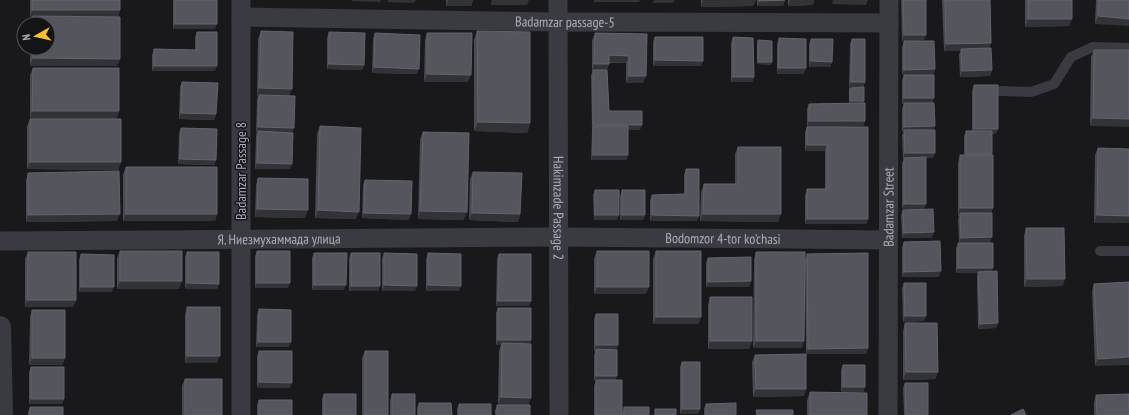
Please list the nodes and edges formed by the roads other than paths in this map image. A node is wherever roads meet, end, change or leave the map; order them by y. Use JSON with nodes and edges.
{"nodes":[{"id":1,"x":558,"y":0,"type":"edge"},
{"id":2,"x":889,"y":0,"type":"edge"},
{"id":3,"x":241,"y":8,"type":"edge"},
{"id":4,"x":558,"y":22,"type":"junction"},
{"id":5,"x":889,"y":23,"type":"junction"},
{"id":6,"x":1129,"y":48,"type":"edge"},
{"id":7,"x":1001,"y":91,"type":"dead end"},
{"id":8,"x":559,"y":237,"type":"junction"},
{"id":9,"x":241,"y":240,"type":"junction"},
{"id":10,"x":888,"y":240,"type":"junction"},
{"id":11,"x":0,"y":241,"type":"edge"},
{"id":12,"x":1100,"y":251,"type":"dead end"},
{"id":13,"x":1129,"y":251,"type":"edge"},
{"id":14,"x":0,"y":327,"type":"edge"},
{"id":15,"x":2,"y":415,"type":"edge"},
{"id":16,"x":240,"y":415,"type":"edge"},
{"id":17,"x":559,"y":415,"type":"edge"},
{"id":18,"x":888,"y":415,"type":"edge"}],
"edges":[{"from":1,"to":4,"type":"street","name":"Hakimzade Passage 2"},
{"from":2,"to":5,"type":"street","name":"Badamzar Street"},
{"from":3,"to":4,"type":"street","name":"Badamzar passage-5"},
{"from":3,"to":9,"type":"street","name":"Badamzar Passage 8"},
{"from":4,"to":5,"type":"street","name":"Badamzar passage-5"},
{"from":4,"to":8,"type":"street","name":"Hakimzade Passage 2"},
{"from":5,"to":10,"type":"street","name":"Badamzar Street"},
{"from":6,"to":7,"type":"lane"},
{"from":8,"to":9,"type":"street","name":"Я. Ниезмухаммада улица"},
{"from":8,"to":10,"type":"street","name":"Bodomzor 4-tor ko'chasi"},
{"from":8,"to":17,"type":"street","name":"Hakimzade Passage 2"},
{"from":9,"to":11,"type":"street","name":"Я. Ниезмухаммада улица"},
{"from":9,"to":16,"type":"street","name":"Badamzar Passage 8"},
{"from":10,"to":18,"type":"street","name":"Badamzar Street"},
{"from":12,"to":13,"type":"lane"},
{"from":14,"to":15,"type":"street"}]}
